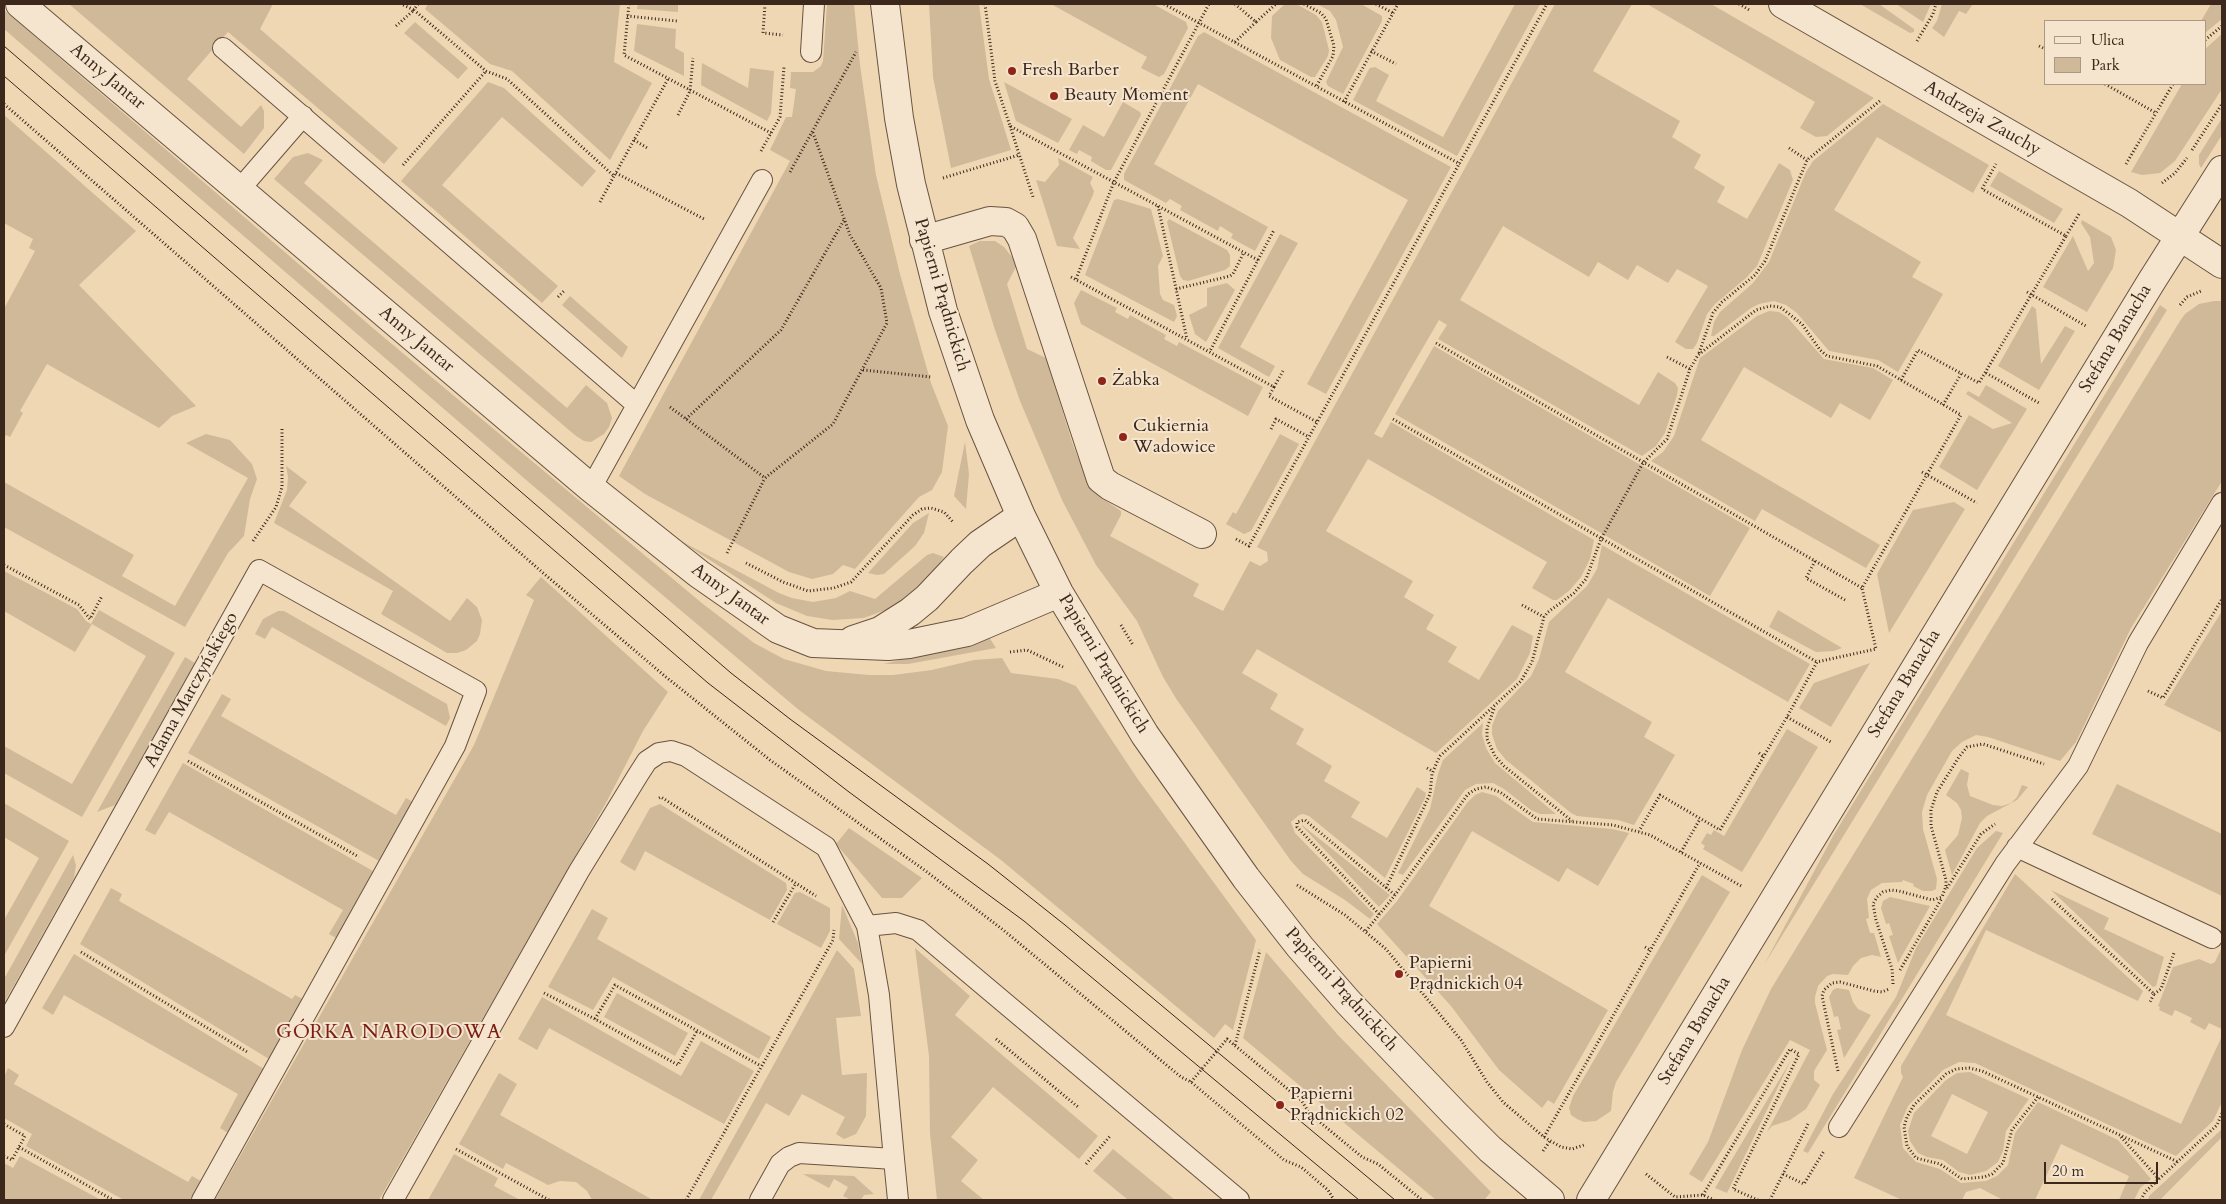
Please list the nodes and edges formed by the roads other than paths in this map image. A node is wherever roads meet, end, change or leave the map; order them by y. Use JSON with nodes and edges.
{"nodes":[{"id":1,"x":20,"y":4,"type":"edge"},
{"id":2,"x":814,"y":4,"type":"edge"},
{"id":3,"x":886,"y":4,"type":"edge"},
{"id":4,"x":1783,"y":4,"type":"edge"},
{"id":5,"x":223,"y":48,"type":"dead end"},
{"id":6,"x":811,"y":52,"type":"dead end"},
{"id":7,"x":303,"y":116,"type":"junction"},
{"id":8,"x":2222,"y":170,"type":"edge"},
{"id":9,"x":762,"y":180,"type":"dead end"},
{"id":10,"x":239,"y":190,"type":"junction"},
{"id":11,"x":2180,"y":235,"type":"junction"},
{"id":12,"x":924,"y":240,"type":"junction"},
{"id":13,"x":2222,"y":264,"type":"edge"},
{"id":14,"x":637,"y":405,"type":"junction"},
{"id":15,"x":591,"y":488,"type":"junction"},
{"id":16,"x":2222,"y":503,"type":"edge"},
{"id":17,"x":1021,"y":516,"type":"junction"},
{"id":18,"x":1202,"y":534,"type":"dead end"},
{"id":19,"x":1059,"y":593,"type":"junction"},
{"id":20,"x":830,"y":644,"type":"junction"},
{"id":21,"x":2017,"y":847,"type":"junction"},
{"id":22,"x":867,"y":926,"type":"junction"},
{"id":23,"x":2212,"y":938,"type":"dead end"},
{"id":24,"x":4,"y":1027,"type":"edge"},
{"id":25,"x":1839,"y":1127,"type":"road end"},
{"id":26,"x":894,"y":1159,"type":"junction"},
{"id":27,"x":202,"y":1200,"type":"edge"},
{"id":28,"x":393,"y":1200,"type":"edge"},
{"id":29,"x":760,"y":1200,"type":"edge"},
{"id":30,"x":898,"y":1200,"type":"edge"},
{"id":31,"x":1239,"y":1200,"type":"edge"},
{"id":32,"x":1550,"y":1200,"type":"edge"},
{"id":33,"x":1591,"y":1200,"type":"edge"}],
"edges":[{"from":1,"to":10,"type":"street","name":"Anny Jantar"},
{"from":2,"to":6,"type":"lane"},
{"from":3,"to":12,"type":"street","name":"Papierni Prądnickich"},
{"from":4,"to":11,"type":"street","name":"Andrzeja Zauchy"},
{"from":5,"to":7,"type":"lane"},
{"from":7,"to":10,"type":"lane"},
{"from":7,"to":14,"type":"lane"},
{"from":8,"to":11,"type":"street","name":"Stefana Banacha"},
{"from":9,"to":14,"type":"lane"},
{"from":10,"to":15,"type":"street","name":"Anny Jantar"},
{"from":11,"to":13,"type":"street","name":"Andrzeja Zauchy"},
{"from":11,"to":33,"type":"street","name":"Stefana Banacha"},
{"from":12,"to":17,"type":"street","name":"Papierni Prądnickich"},
{"from":12,"to":18,"type":"street"},
{"from":14,"to":15,"type":"lane"},
{"from":15,"to":20,"type":"street","name":"Anny Jantar"},
{"from":16,"to":21,"type":"lane"},
{"from":17,"to":19,"type":"street","name":"Papierni Prądnickich"},
{"from":17,"to":20,"type":"street","name":"Anny Jantar"},
{"from":19,"to":20,"type":"street","name":"Anny Jantar"},
{"from":19,"to":32,"type":"street","name":"Papierni Prądnickich"},
{"from":21,"to":23,"type":"lane"},
{"from":21,"to":25,"type":"lane"},
{"from":22,"to":26,"type":"lane"},
{"from":22,"to":28,"type":"lane"},
{"from":22,"to":31,"type":"lane"},
{"from":24,"to":27,"type":"lane","name":"Adama Marczyńskiego"},
{"from":26,"to":29,"type":"lane"},
{"from":26,"to":30,"type":"lane"}]}
